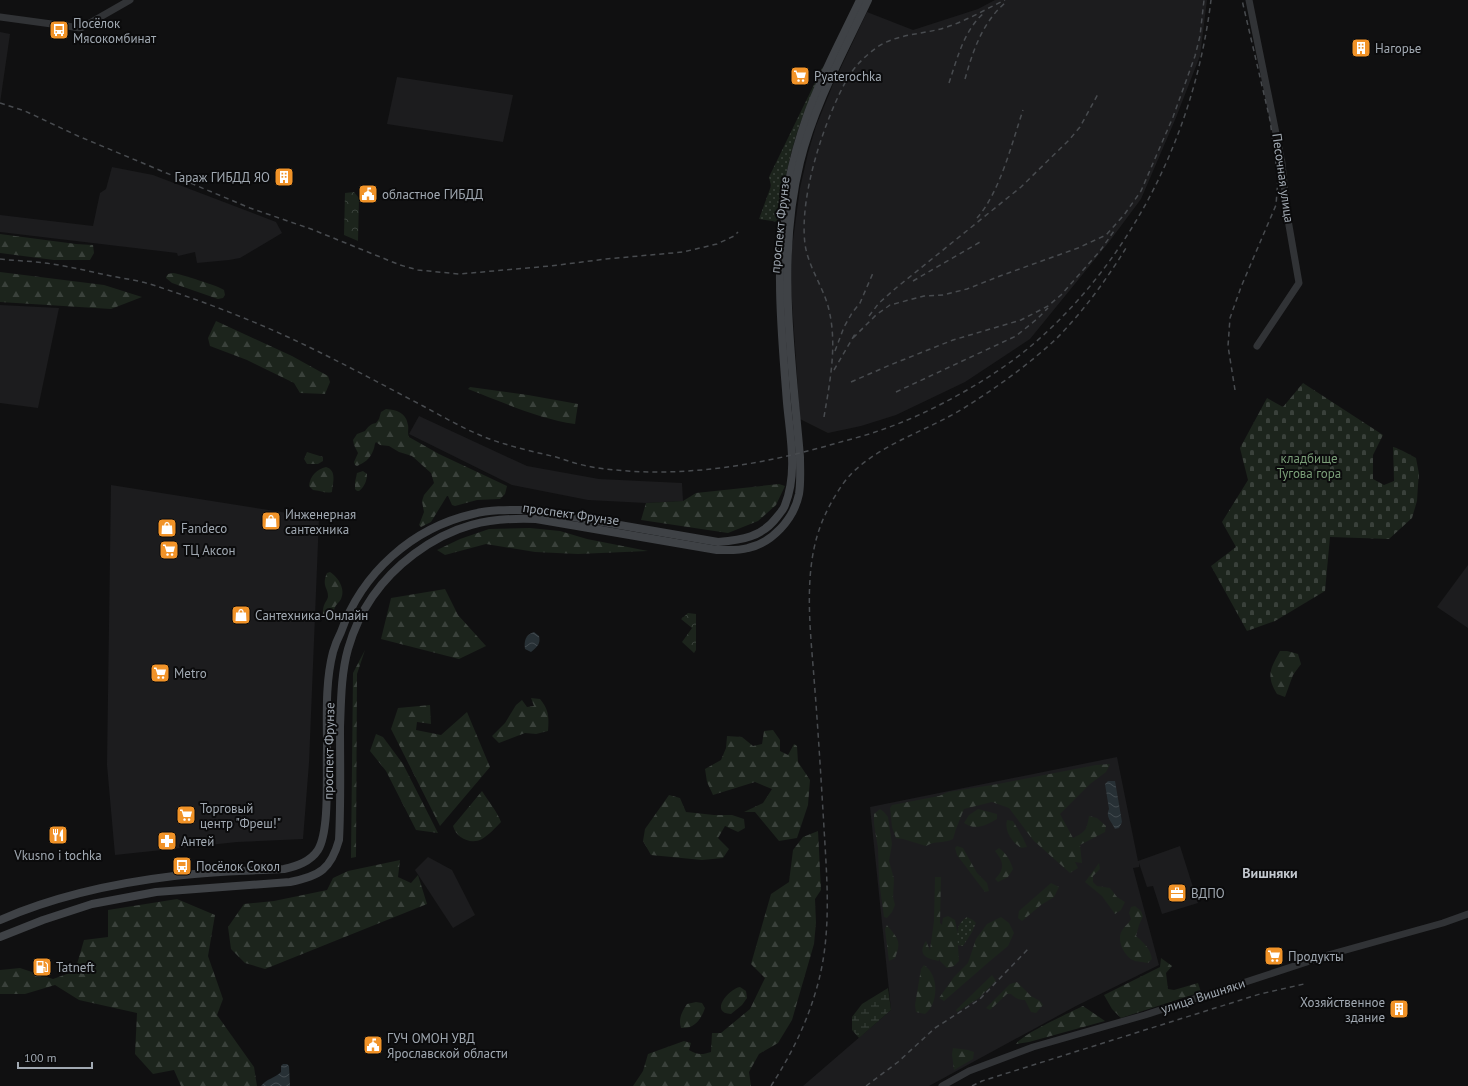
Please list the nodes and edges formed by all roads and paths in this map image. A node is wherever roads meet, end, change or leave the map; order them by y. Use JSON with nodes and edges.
{"nodes":[{"id":1,"x":130,"y":0,"type":"edge"},
{"id":2,"x":860,"y":0,"type":"edge"},
{"id":3,"x":868,"y":0,"type":"edge"},
{"id":4,"x":1249,"y":0,"type":"edge"},
{"id":5,"x":0,"y":17,"type":"edge"},
{"id":6,"x":1257,"y":346,"type":"dead end"},
{"id":7,"x":1468,"y":914,"type":"edge"},
{"id":8,"x":0,"y":920,"type":"edge"},
{"id":9,"x":0,"y":937,"type":"edge"},
{"id":10,"x":942,"y":1086,"type":"edge"}],
"edges":[{"from":1,"to":5,"type":"street"},
{"from":2,"to":8,"type":"main road","name":"проспект Фрунзе"},
{"from":3,"to":9,"type":"main road","name":"проспект Фрунзе"},
{"from":4,"to":6,"type":"street","name":"Песочная улица"},
{"from":7,"to":10,"type":"street","name":"улица Вишняки"}]}
